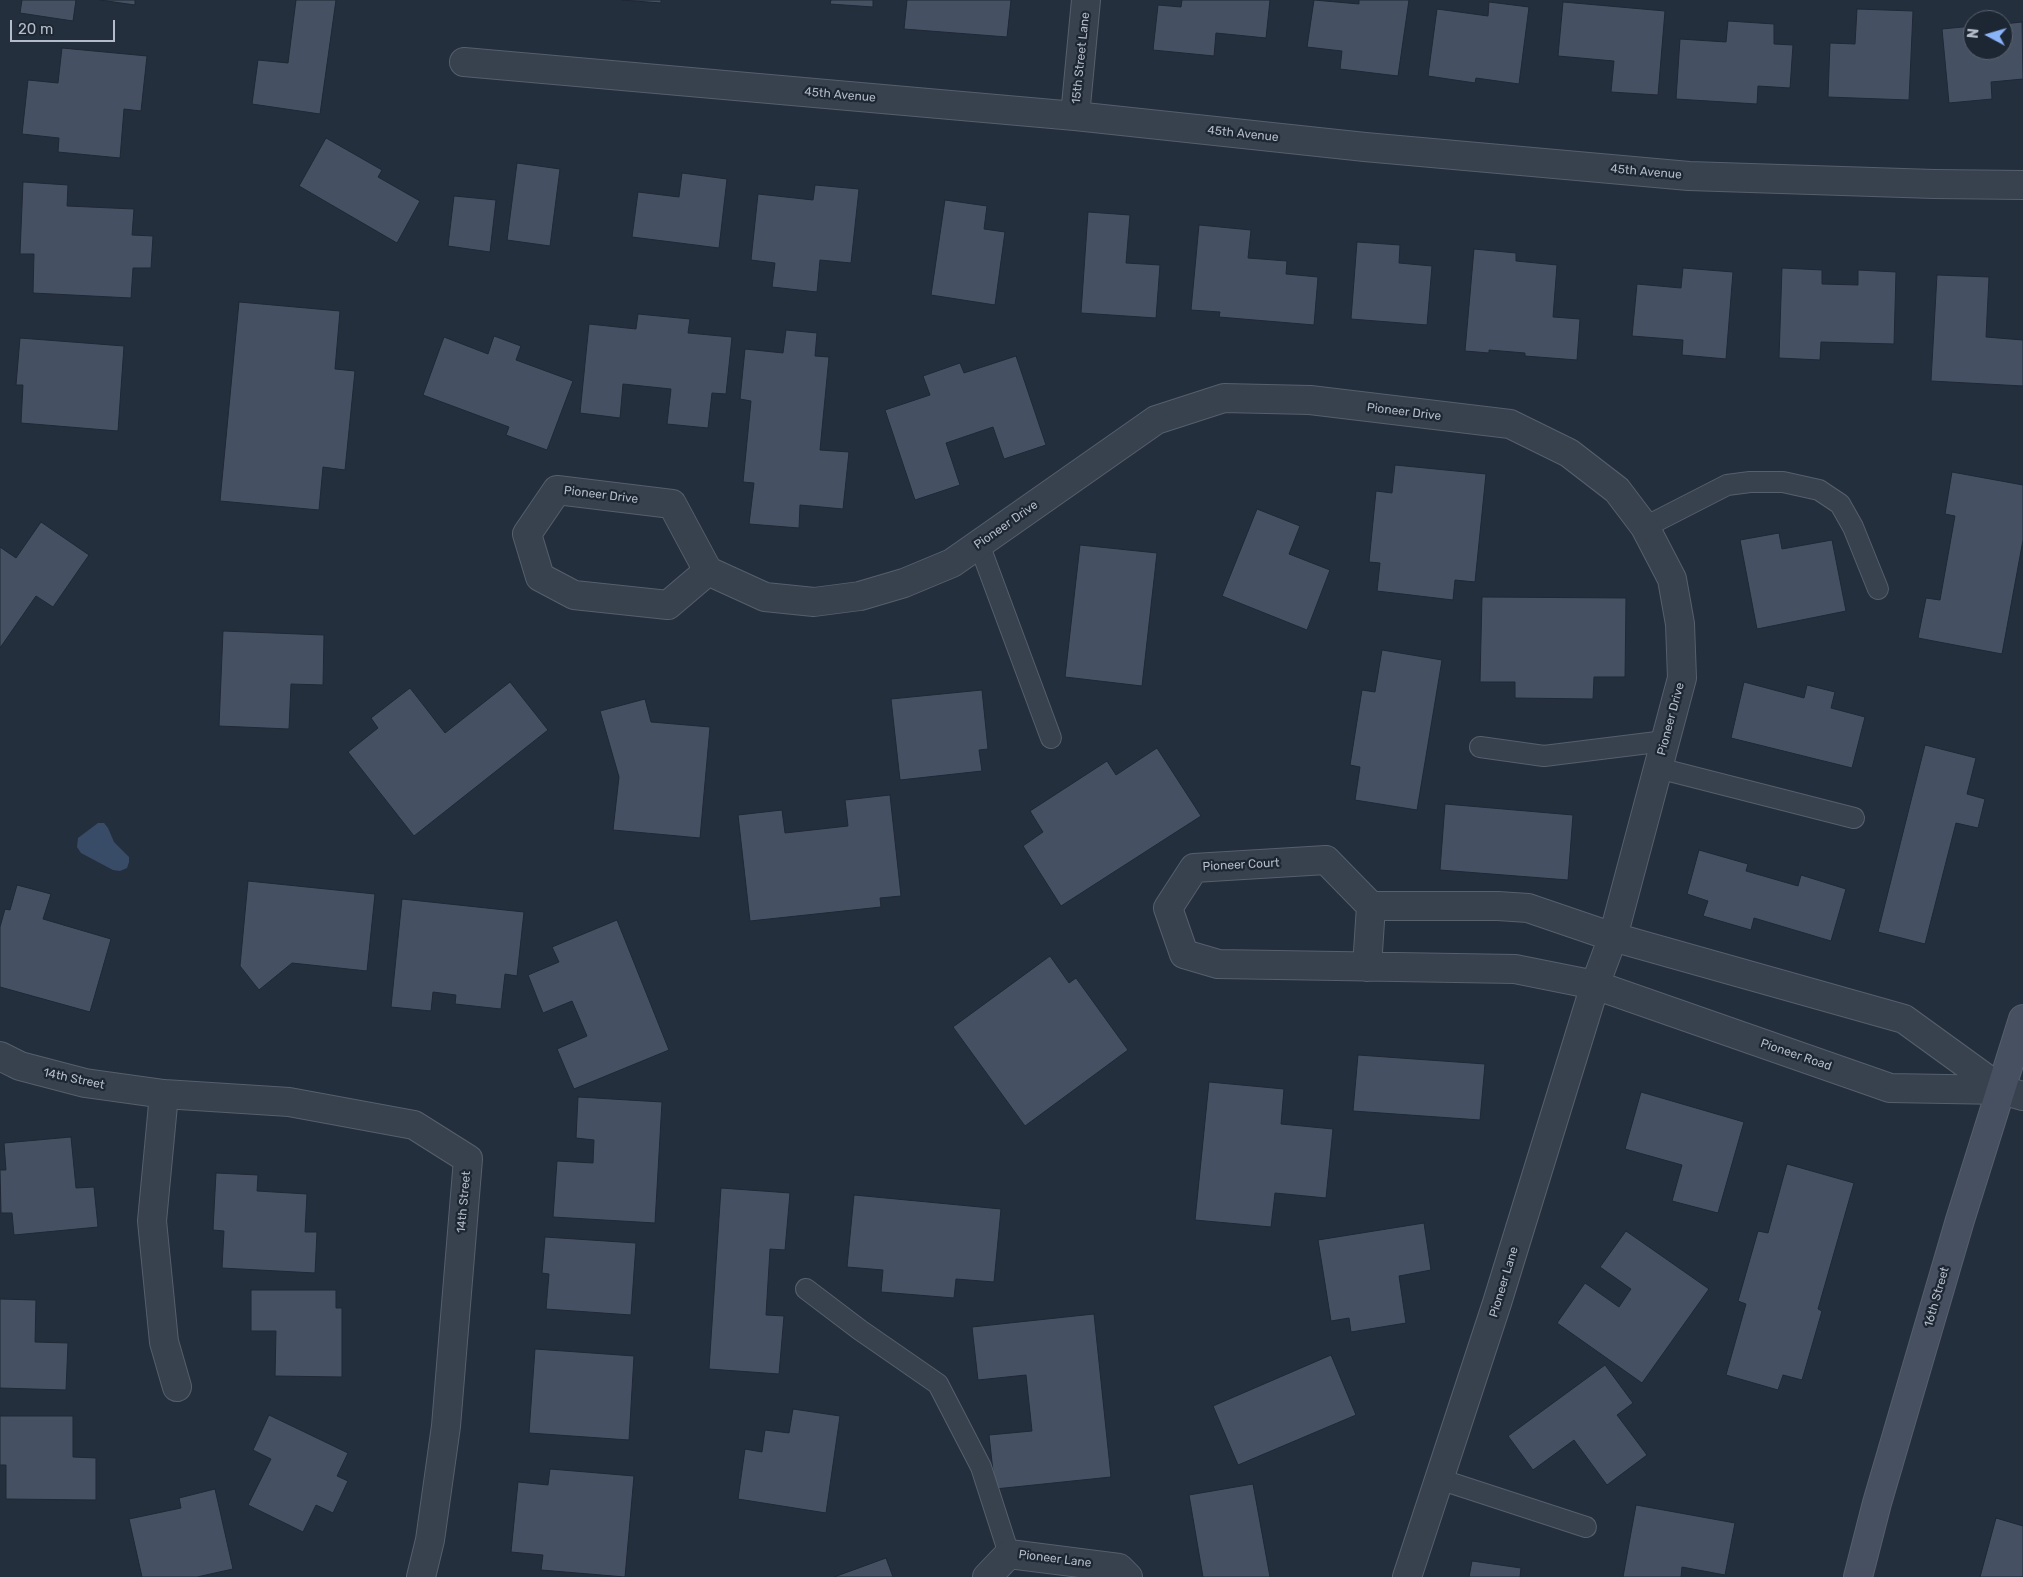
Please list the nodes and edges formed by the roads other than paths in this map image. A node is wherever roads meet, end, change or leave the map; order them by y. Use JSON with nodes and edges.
{"nodes":[{"id":1,"x":1086,"y":0,"type":"edge"},
{"id":2,"x":464,"y":62,"type":"dead end"},
{"id":3,"x":1075,"y":116,"type":"junction"},
{"id":4,"x":2023,"y":185,"type":"edge"},
{"id":5,"x":1645,"y":527,"type":"junction"},
{"id":6,"x":979,"y":544,"type":"junction"},
{"id":7,"x":708,"y":571,"type":"junction"},
{"id":8,"x":1878,"y":589,"type":"dead end"},
{"id":9,"x":1051,"y":738,"type":"dead end"},
{"id":10,"x":1665,"y":740,"type":"junction"},
{"id":11,"x":1480,"y":747,"type":"dead end"},
{"id":12,"x":1658,"y":768,"type":"junction"},
{"id":13,"x":1854,"y":818,"type":"dead end"},
{"id":14,"x":1371,"y":906,"type":"junction"},
{"id":15,"x":1613,"y":936,"type":"junction"},
{"id":16,"x":1367,"y":967,"type":"junction"},
{"id":17,"x":1595,"y":985,"type":"junction"},
{"id":18,"x":2023,"y":1020,"type":"edge"},
{"id":19,"x":0,"y":1056,"type":"edge"},
{"id":20,"x":2013,"y":1093,"type":"edge"},
{"id":21,"x":164,"y":1094,"type":"junction"},
{"id":22,"x":806,"y":1289,"type":"dead end"},
{"id":23,"x":177,"y":1386,"type":"dead end"},
{"id":24,"x":1439,"y":1479,"type":"junction"},
{"id":25,"x":1586,"y":1526,"type":"dead end"},
{"id":26,"x":1009,"y":1554,"type":"junction"},
{"id":27,"x":421,"y":1577,"type":"edge"},
{"id":28,"x":987,"y":1577,"type":"edge"},
{"id":29,"x":1128,"y":1577,"type":"edge"},
{"id":30,"x":1407,"y":1577,"type":"edge"},
{"id":31,"x":1858,"y":1577,"type":"edge"}],
"edges":[{"from":1,"to":3,"type":"street","name":"15th Street Lane"},
{"from":2,"to":3,"type":"street","name":"45th Avenue"},
{"from":3,"to":4,"type":"street","name":"45th Avenue"},
{"from":5,"to":6,"type":"street","name":"Pioneer Drive"},
{"from":5,"to":8,"type":"lane"},
{"from":5,"to":10,"type":"street","name":"Pioneer Drive"},
{"from":6,"to":7,"type":"street","name":"Pioneer Drive"},
{"from":6,"to":9,"type":"lane"},
{"from":7,"to":7,"type":"street","name":"Pioneer Drive"},
{"from":10,"to":11,"type":"lane"},
{"from":10,"to":12,"type":"street","name":"Pioneer Drive"},
{"from":12,"to":13,"type":"lane"},
{"from":12,"to":15,"type":"street","name":"Pioneer Drive"},
{"from":14,"to":15,"type":"street"},
{"from":14,"to":16,"type":"street"},
{"from":14,"to":16,"type":"street","name":"Pioneer Court"},
{"from":15,"to":17,"type":"street","name":"Pioneer Drive"},
{"from":15,"to":20,"type":"street"},
{"from":16,"to":17,"type":"street","name":"Pioneer Court"},
{"from":17,"to":20,"type":"street","name":"Pioneer Road"},
{"from":17,"to":24,"type":"street","name":"Pioneer Lane"},
{"from":18,"to":20,"type":"main road","name":"16th Street"},
{"from":19,"to":21,"type":"street","name":"14th Street"},
{"from":20,"to":31,"type":"main road","name":"16th Street"},
{"from":21,"to":23,"type":"street"},
{"from":21,"to":27,"type":"street","name":"14th Street"},
{"from":22,"to":26,"type":"lane"},
{"from":24,"to":25,"type":"lane"},
{"from":24,"to":30,"type":"street","name":"Pioneer Lane"},
{"from":26,"to":28,"type":"street","name":"Pioneer Lane"},
{"from":26,"to":29,"type":"street","name":"Pioneer Lane"}]}
